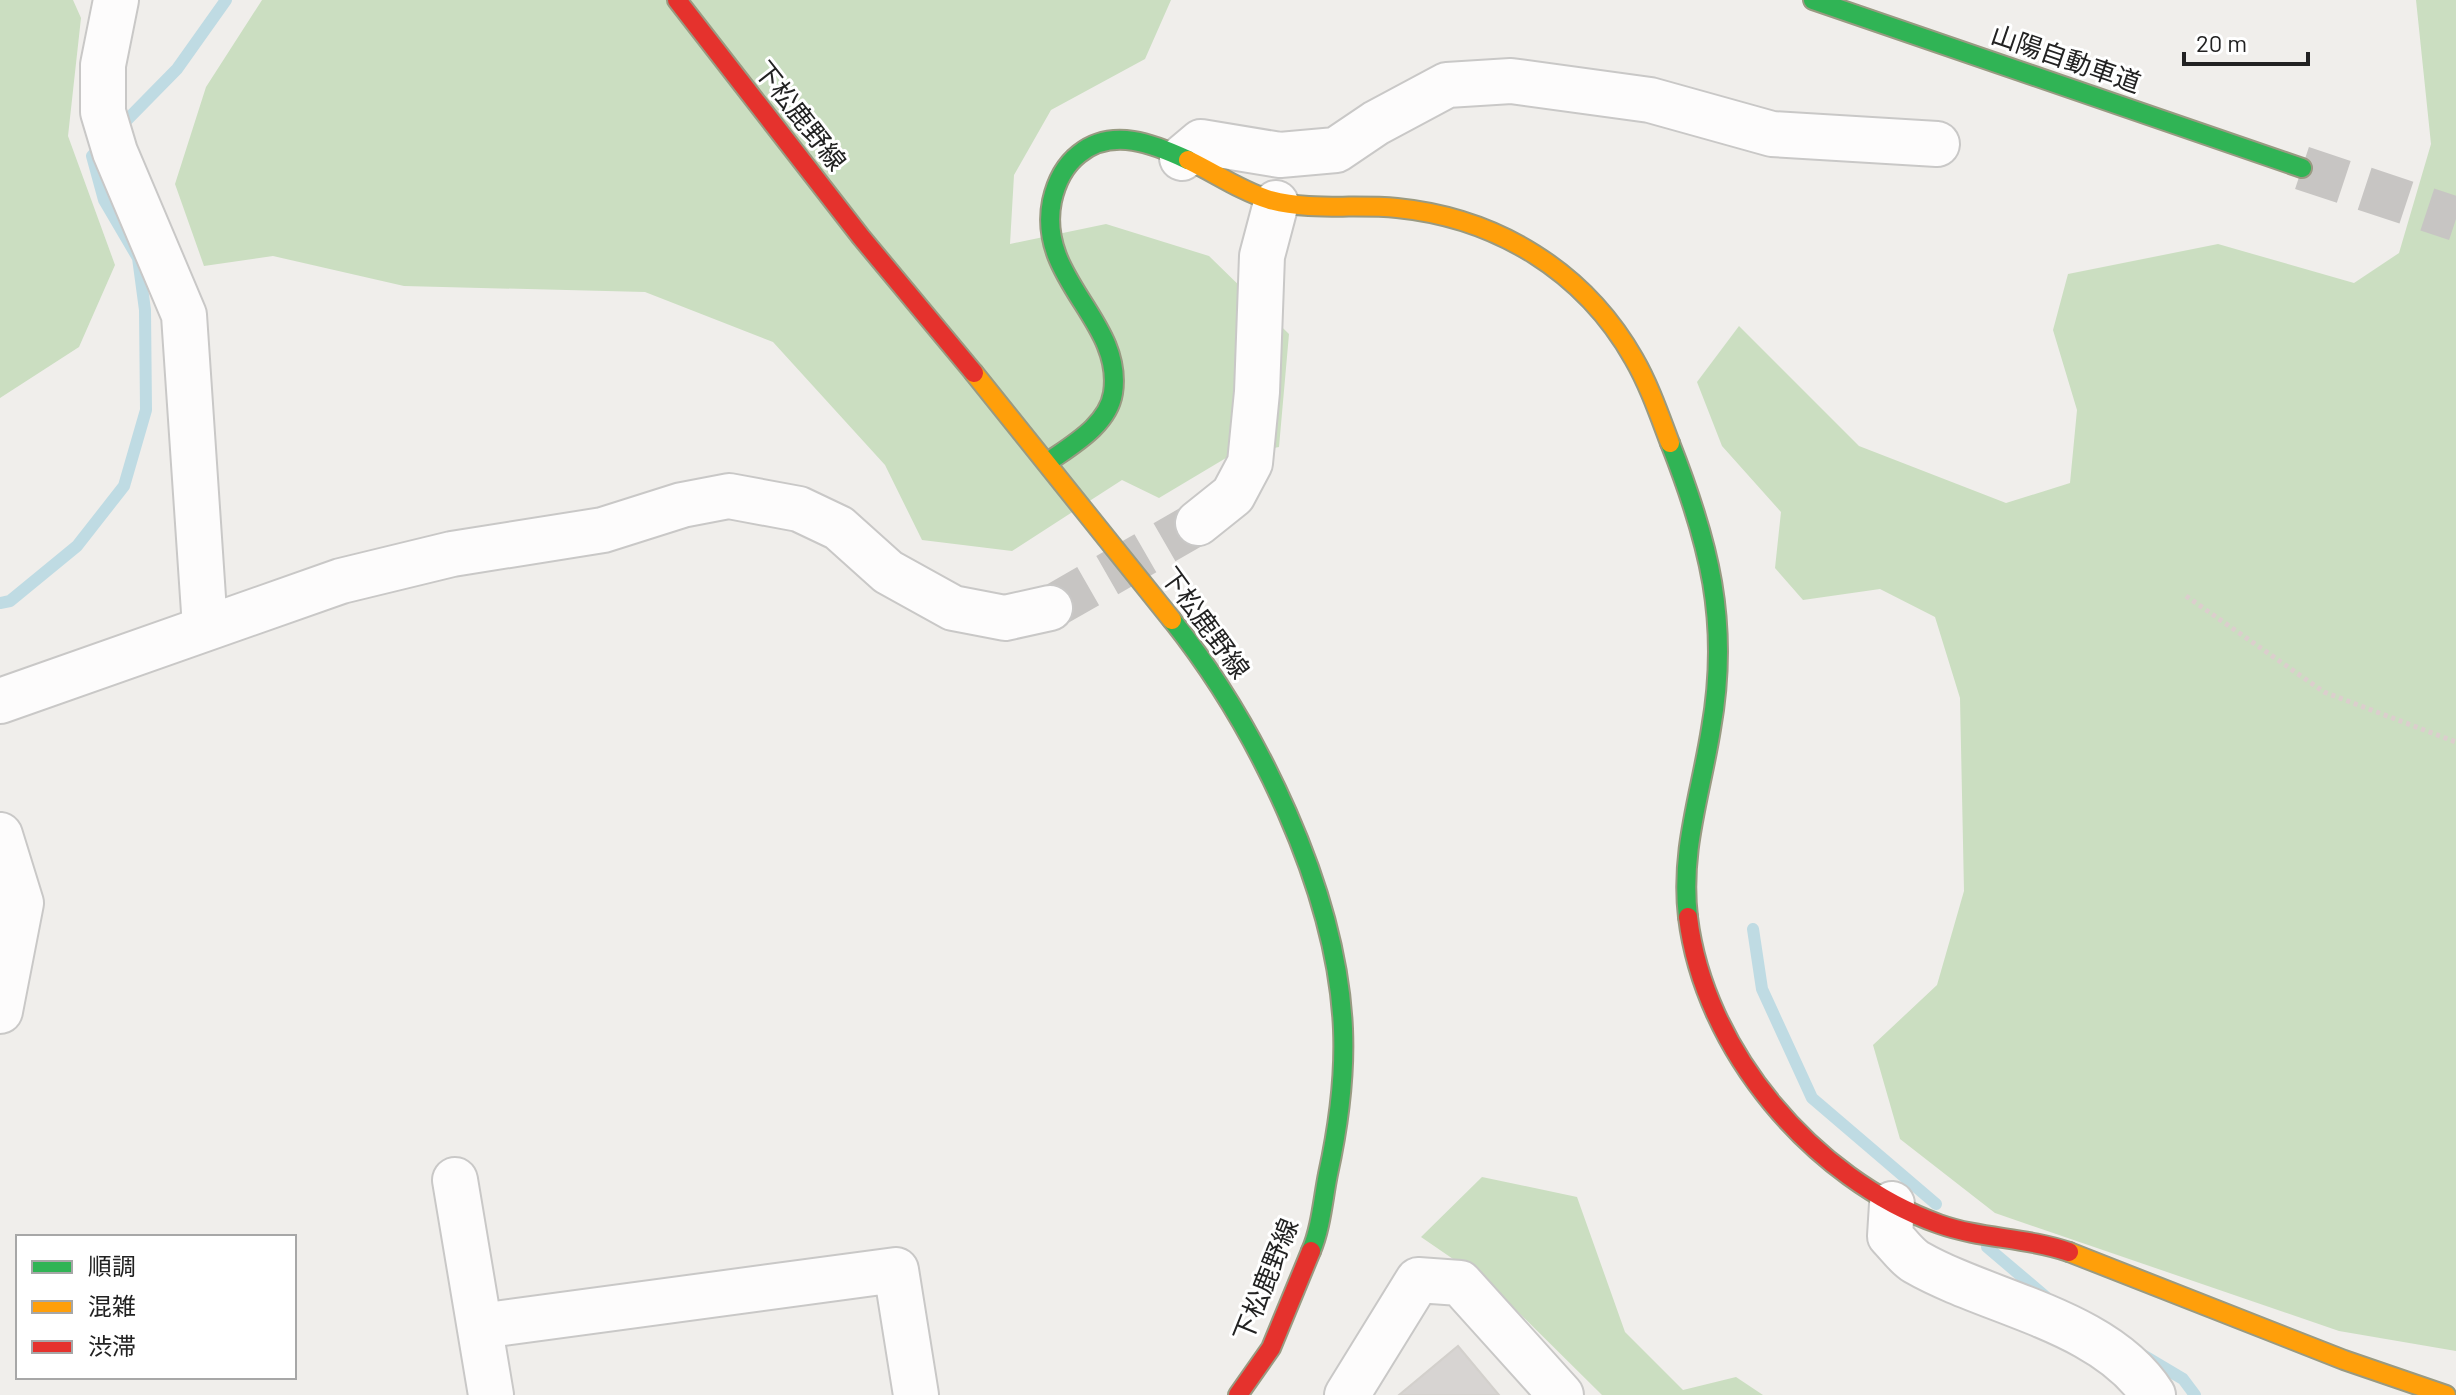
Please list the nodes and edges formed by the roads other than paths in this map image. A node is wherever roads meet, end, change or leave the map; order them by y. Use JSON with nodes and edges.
{"nodes":[{"id":1,"x":116,"y":0,"type":"edge"},
{"id":2,"x":677,"y":0,"type":"edge"},
{"id":3,"x":1813,"y":0,"type":"edge"},
{"id":4,"x":1937,"y":144,"type":"dead end"},
{"id":5,"x":1182,"y":158,"type":"junction"},
{"id":6,"x":2302,"y":168,"type":"tunnel mouth"},
{"id":7,"x":1276,"y":203,"type":"junction"},
{"id":8,"x":1048,"y":462,"type":"junction"},
{"id":9,"x":1198,"y":523,"type":"tunnel mouth"},
{"id":10,"x":1050,"y":608,"type":"tunnel mouth"},
{"id":11,"x":205,"y":627,"type":"junction"},
{"id":12,"x":0,"y":701,"type":"edge"},
{"id":13,"x":0,"y":835,"type":"edge"},
{"id":14,"x":0,"y":1011,"type":"edge"},
{"id":15,"x":455,"y":1180,"type":"dead end"},
{"id":16,"x":1892,"y":1204,"type":"junction"},
{"id":17,"x":480,"y":1326,"type":"junction"},
{"id":18,"x":491,"y":1395,"type":"edge"},
{"id":19,"x":916,"y":1395,"type":"edge"},
{"id":20,"x":1238,"y":1395,"type":"edge"},
{"id":21,"x":1347,"y":1395,"type":"edge"},
{"id":22,"x":1561,"y":1395,"type":"edge"},
{"id":23,"x":2153,"y":1395,"type":"edge"},
{"id":24,"x":2446,"y":1395,"type":"edge"}],
"edges":[{"from":1,"to":11,"type":"street"},
{"from":2,"to":8,"type":"main road","name":"下松鹿野線"},
{"from":3,"to":6,"type":"main road","name":"山陽自動車道"},
{"from":4,"to":5,"type":"street"},
{"from":5,"to":7,"type":"main road"},
{"from":5,"to":8,"type":"main road"},
{"from":7,"to":9,"type":"street"},
{"from":7,"to":16,"type":"main road"},
{"from":8,"to":20,"type":"main road","name":"下松鹿野線"},
{"from":10,"to":11,"type":"street"},
{"from":11,"to":12,"type":"street"},
{"from":13,"to":14,"type":"street"},
{"from":15,"to":17,"type":"street"},
{"from":16,"to":23,"type":"street"},
{"from":16,"to":24,"type":"main road"},
{"from":17,"to":18,"type":"street"},
{"from":17,"to":19,"type":"street"},
{"from":21,"to":22,"type":"street"}]}
